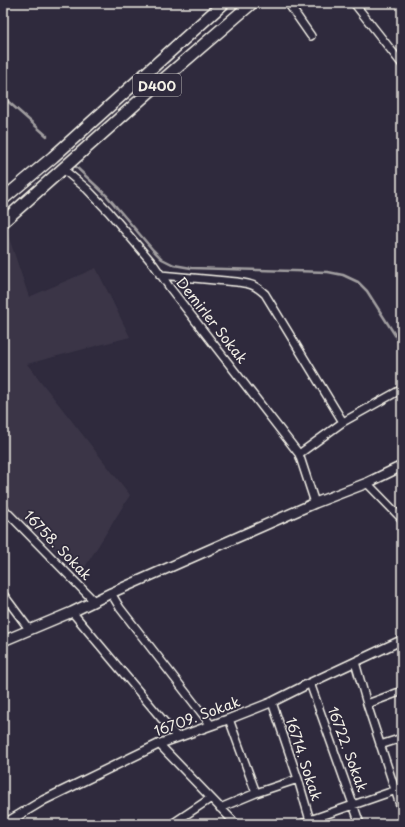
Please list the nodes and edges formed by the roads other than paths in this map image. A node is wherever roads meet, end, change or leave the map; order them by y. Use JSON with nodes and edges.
{"nodes":[{"id":1,"x":224,"y":3,"type":"edge"},
{"id":2,"x":252,"y":3,"type":"edge"},
{"id":3,"x":288,"y":3,"type":"edge"},
{"id":4,"x":354,"y":3,"type":"edge"},
{"id":5,"x":311,"y":36,"type":"dead end"},
{"id":6,"x":401,"y":59,"type":"edge"},
{"id":7,"x":63,"y":169,"type":"junction"},
{"id":8,"x":3,"y":199,"type":"edge"},
{"id":9,"x":3,"y":222,"type":"edge"},
{"id":10,"x":160,"y":275,"type":"junction"},
{"id":11,"x":402,"y":389,"type":"edge"},
{"id":12,"x":343,"y":422,"type":"junction"},
{"id":13,"x":299,"y":454,"type":"junction"},
{"id":14,"x":402,"y":466,"type":"edge"},
{"id":15,"x":367,"y":483,"type":"junction"},
{"id":16,"x":315,"y":504,"type":"junction"},
{"id":17,"x":3,"y":508,"type":"edge"},
{"id":18,"x":402,"y":519,"type":"edge"},
{"id":19,"x":111,"y":593,"type":"junction"},
{"id":20,"x":3,"y":594,"type":"edge"},
{"id":21,"x":94,"y":601,"type":"junction"},
{"id":22,"x":72,"y":612,"type":"junction"},
{"id":23,"x":29,"y":629,"type":"junction"},
{"id":24,"x":402,"y":640,"type":"edge"},
{"id":25,"x":3,"y":641,"type":"edge"},
{"id":26,"x":355,"y":662,"type":"junction"},
{"id":27,"x":310,"y":683,"type":"junction"},
{"id":28,"x":402,"y":691,"type":"edge"},
{"id":29,"x":272,"y":702,"type":"junction"},
{"id":30,"x":367,"y":704,"type":"junction"},
{"id":31,"x":229,"y":719,"type":"junction"},
{"id":32,"x":211,"y":725,"type":"junction"},
{"id":33,"x":177,"y":737,"type":"junction"},
{"id":34,"x":402,"y":738,"type":"edge"},
{"id":35,"x":159,"y":744,"type":"junction"},
{"id":36,"x":380,"y":745,"type":"junction"},
{"id":37,"x":298,"y":778,"type":"junction"},
{"id":38,"x":399,"y":789,"type":"edge"},
{"id":39,"x":256,"y":793,"type":"junction"},
{"id":40,"x":211,"y":798,"type":"junction"},
{"id":41,"x":354,"y":805,"type":"junction"},
{"id":42,"x":220,"y":808,"type":"junction"},
{"id":43,"x":402,"y":811,"type":"edge"},
{"id":44,"x":311,"y":822,"type":"edge"},
{"id":45,"x":4,"y":824,"type":"edge"},
{"id":46,"x":172,"y":824,"type":"edge"},
{"id":47,"x":236,"y":824,"type":"edge"},
{"id":48,"x":302,"y":824,"type":"edge"},
{"id":49,"x":360,"y":824,"type":"edge"}],
"edges":[{"from":1,"to":8,"type":"highway","number":"D400"},
{"from":2,"to":7,"type":"highway","number":"D400"},
{"from":3,"to":5,"type":"street"},
{"from":4,"to":6,"type":"street"},
{"from":7,"to":9,"type":"highway","number":"D400"},
{"from":7,"to":10,"type":"street","name":"Demirler Sokak"},
{"from":10,"to":12,"type":"street"},
{"from":10,"to":13,"type":"street","name":"Demirler Sokak"},
{"from":11,"to":12,"type":"street"},
{"from":12,"to":13,"type":"street"},
{"from":13,"to":16,"type":"street","name":"Demirler Sokak"},
{"from":14,"to":15,"type":"main road"},
{"from":15,"to":16,"type":"main road"},
{"from":15,"to":18,"type":"street"},
{"from":16,"to":19,"type":"main road"},
{"from":17,"to":21,"type":"street","name":"16758. Sokak"},
{"from":19,"to":21,"type":"main road"},
{"from":19,"to":32,"type":"street"},
{"from":20,"to":23,"type":"street"},
{"from":21,"to":22,"type":"main road"},
{"from":22,"to":23,"type":"main road"},
{"from":22,"to":33,"type":"street"},
{"from":23,"to":25,"type":"main road"},
{"from":24,"to":26,"type":"street","name":"16709. Sokak"},
{"from":26,"to":27,"type":"street","name":"16709. Sokak"},
{"from":26,"to":30,"type":"street"},
{"from":27,"to":29,"type":"street","name":"16709. Sokak"},
{"from":27,"to":41,"type":"street","name":"16722. Sokak"},
{"from":28,"to":30,"type":"street"},
{"from":29,"to":31,"type":"street","name":"16709. Sokak"},
{"from":29,"to":37,"type":"street","name":"16714. Sokak"},
{"from":30,"to":36,"type":"street"},
{"from":31,"to":32,"type":"street","name":"16709. Sokak"},
{"from":31,"to":39,"type":"street"},
{"from":32,"to":33,"type":"street","name":"16709. Sokak"},
{"from":33,"to":35,"type":"street","name":"16709. Sokak"},
{"from":34,"to":36,"type":"street"},
{"from":35,"to":40,"type":"street"},
{"from":35,"to":45,"type":"street","name":"16709. Sokak"},
{"from":36,"to":38,"type":"street"},
{"from":37,"to":39,"type":"street"},
{"from":37,"to":44,"type":"street","name":"16714. Sokak"},
{"from":38,"to":41,"type":"street"},
{"from":38,"to":43,"type":"street"},
{"from":39,"to":42,"type":"street"},
{"from":40,"to":42,"type":"street"},
{"from":40,"to":46,"type":"street"},
{"from":41,"to":44,"type":"street"},
{"from":41,"to":49,"type":"street","name":"16722. Sokak"},
{"from":42,"to":47,"type":"street"},
{"from":44,"to":48,"type":"street"}]}
